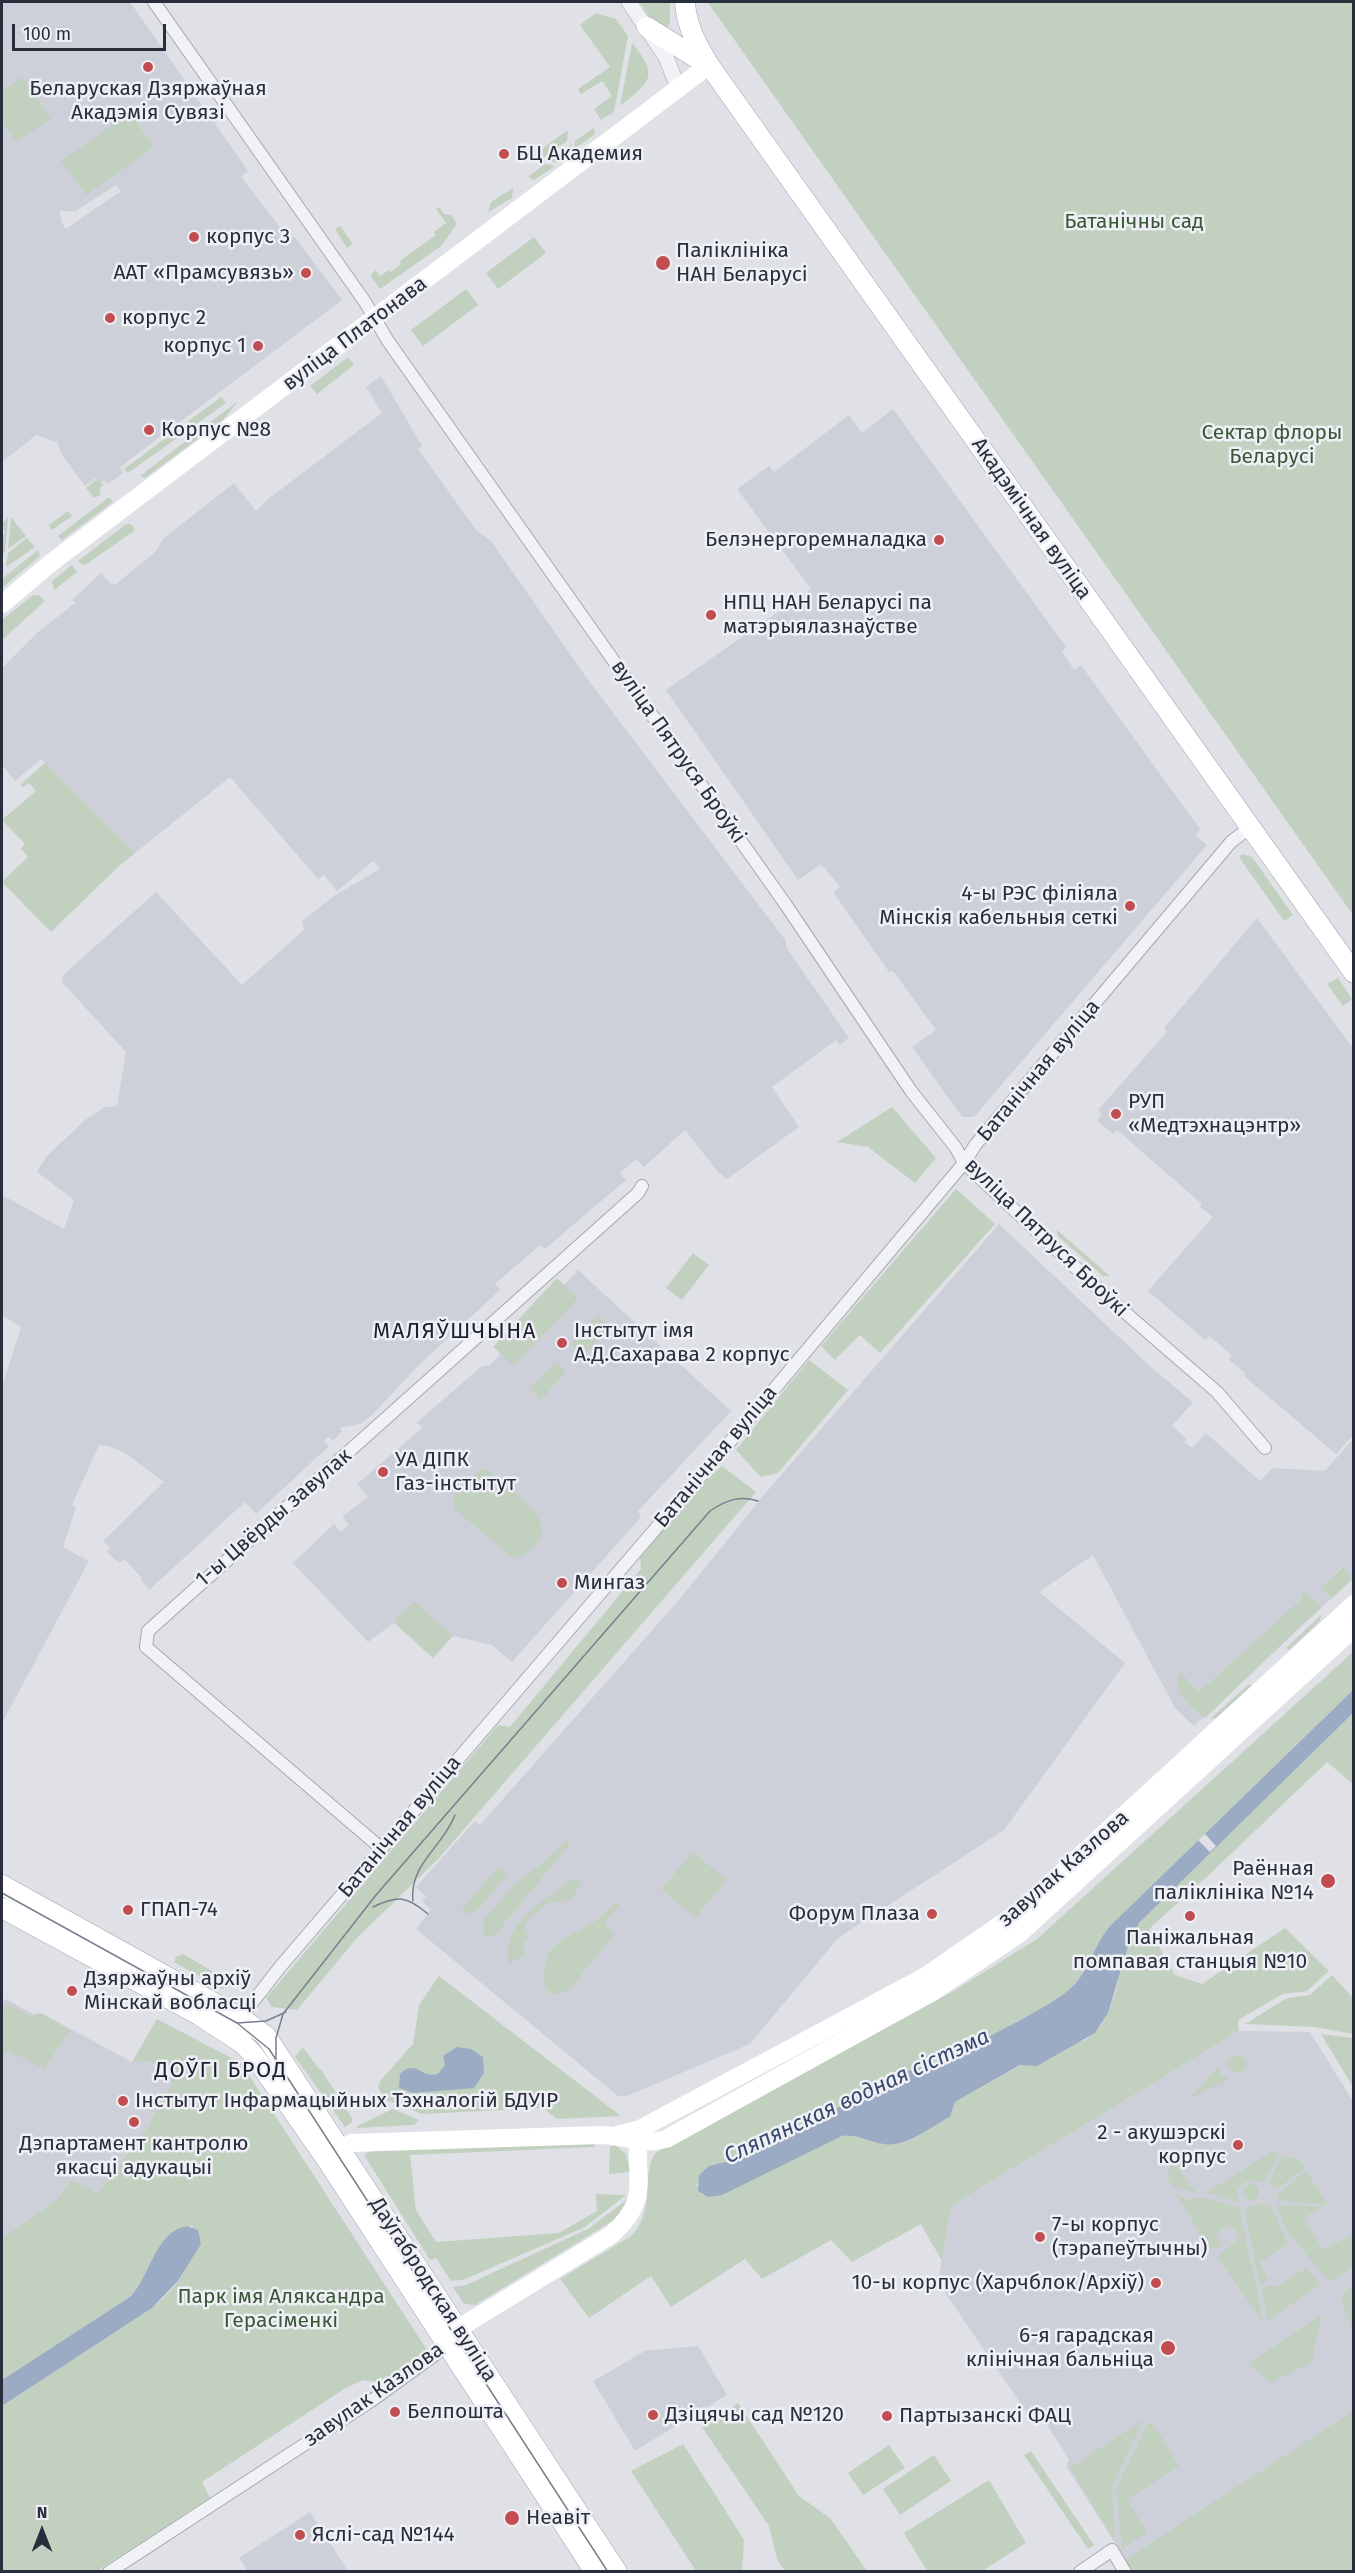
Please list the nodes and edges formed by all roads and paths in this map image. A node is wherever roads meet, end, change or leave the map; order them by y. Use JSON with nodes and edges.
{"nodes":[{"id":1,"x":154,"y":2,"type":"edge"},
{"id":2,"x":629,"y":2,"type":"edge"},
{"id":3,"x":685,"y":2,"type":"edge"},
{"id":4,"x":647,"y":27,"type":"junction"},
{"id":5,"x":709,"y":65,"type":"junction"},
{"id":6,"x":678,"y":88,"type":"junction"},
{"id":7,"x":375,"y":317,"type":"junction"},
{"id":8,"x":2,"y":604,"type":"edge"},
{"id":9,"x":1249,"y":828,"type":"junction"},
{"id":10,"x":1353,"y":973,"type":"edge"},
{"id":11,"x":964,"y":1163,"type":"junction"},
{"id":12,"x":642,"y":1186,"type":"dead end"},
{"id":13,"x":1265,"y":1448,"type":"dead end"},
{"id":14,"x":1353,"y":1604,"type":"edge"},
{"id":15,"x":1353,"y":1628,"type":"edge"},
{"id":16,"x":1122,"y":1830,"type":"junction"},
{"id":17,"x":382,"y":1849,"type":"junction"},
{"id":18,"x":2,"y":1885,"type":"edge"},
{"id":19,"x":2,"y":1908,"type":"edge"},
{"id":20,"x":235,"y":2025,"type":"junction"},
{"id":21,"x":639,"y":2135,"type":"junction"},
{"id":22,"x":334,"y":2155,"type":"junction"},
{"id":23,"x":453,"y":2339,"type":"junction"},
{"id":24,"x":109,"y":2571,"type":"edge"},
{"id":25,"x":595,"y":2571,"type":"edge"},
{"id":26,"x":617,"y":2571,"type":"edge"},
{"id":27,"x":1080,"y":2571,"type":"edge"},
{"id":28,"x":1125,"y":2571,"type":"edge"}],
"edges":[{"from":1,"to":7,"type":"street","name":"вуліца Пятруся Броўкі"},
{"from":2,"to":4,"type":"street"},
{"from":3,"to":5,"type":"main road"},
{"from":4,"to":5,"type":"main road"},
{"from":4,"to":6,"type":"street"},
{"from":5,"to":6,"type":"main road","name":"вуліца Платонава"},
{"from":5,"to":9,"type":"main road","name":"Акадэмічная вуліца"},
{"from":6,"to":7,"type":"main road","name":"вуліца Платонава"},
{"from":7,"to":8,"type":"main road","name":"вуліца Платонава"},
{"from":7,"to":11,"type":"street","name":"вуліца Пятруся Броўкі"},
{"from":9,"to":10,"type":"main road","name":"Акадэмічная вуліца"},
{"from":9,"to":11,"type":"street","name":"Батанічная вуліца"},
{"from":11,"to":13,"type":"street","name":"вуліца Пятруся Броўкі"},
{"from":11,"to":17,"type":"street","name":"Батанічная вуліца"},
{"from":12,"to":17,"type":"street","name":"1-ы Цвёрды завулак"},
{"from":14,"to":16,"type":"main road","name":"завулак Казлова"},
{"from":15,"to":16,"type":"main road","name":"завулак Казлова"},
{"from":16,"to":21,"type":"main road","name":"завулак Казлова"},
{"from":17,"to":20,"type":"street","name":"Батанічная вуліца"},
{"from":18,"to":20,"type":"main road"},
{"from":19,"to":20,"type":"main road"},
{"from":20,"to":22,"type":"main road","name":"Даўгабродская вуліца"},
{"from":21,"to":22,"type":"main road"},
{"from":21,"to":23,"type":"main road","name":"завулак Казлова"},
{"from":22,"to":23,"type":"main road","name":"Даўгабродская вуліца"},
{"from":23,"to":24,"type":"street","name":"завулак Казлова"},
{"from":23,"to":25,"type":"main road","name":"Даўгабродская вуліца"},
{"from":23,"to":26,"type":"main road","name":"Даўгабродская вуліца"},
{"from":27,"to":28,"type":"street"}]}
